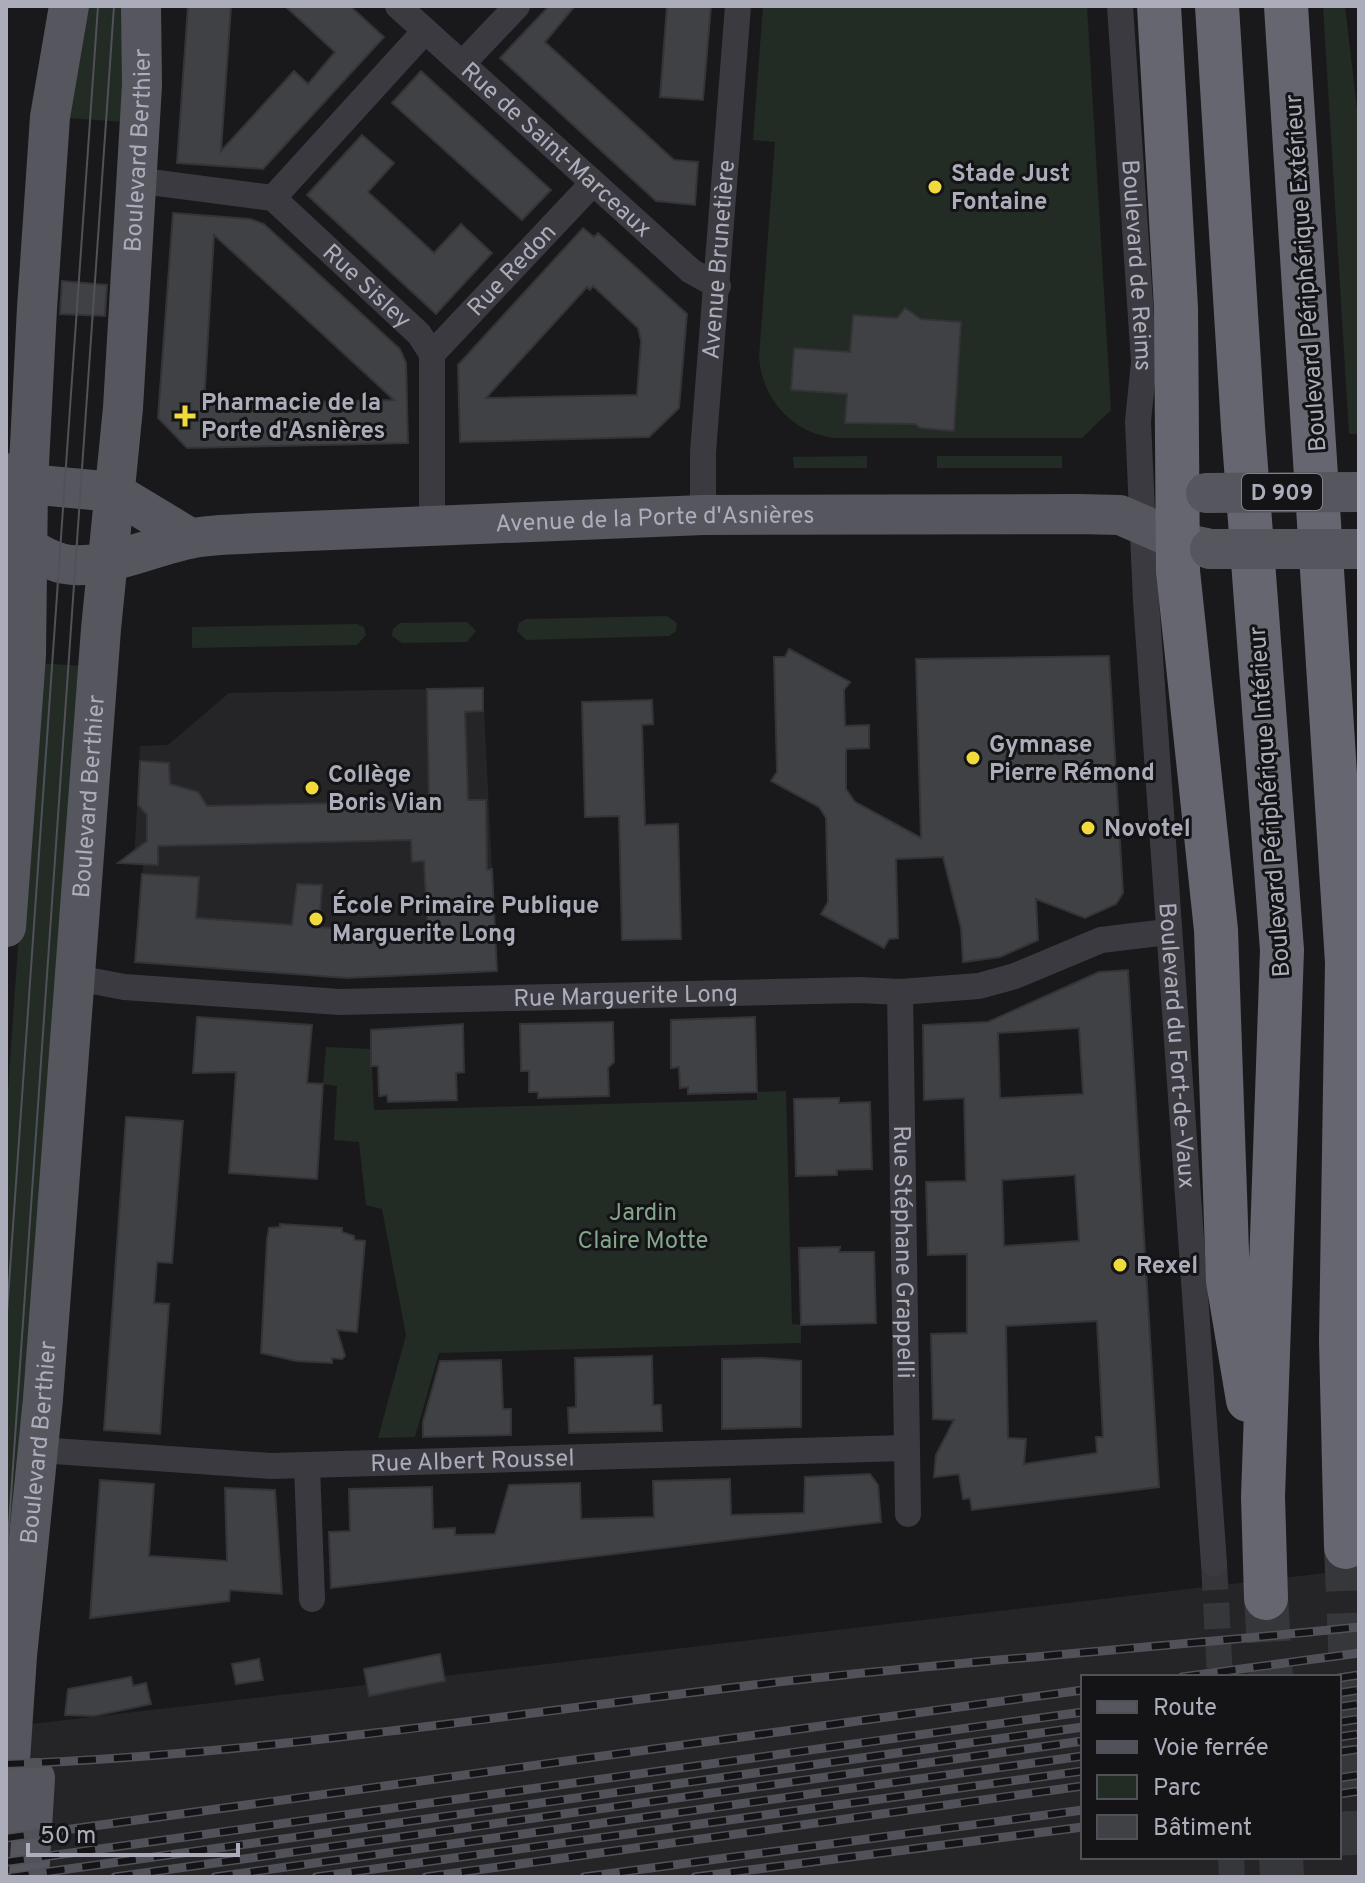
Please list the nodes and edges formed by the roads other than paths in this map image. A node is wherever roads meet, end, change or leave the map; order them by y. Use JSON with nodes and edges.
{"nodes":[{"id":1,"x":69,"y":6,"type":"edge"},
{"id":2,"x":141,"y":6,"type":"edge"},
{"id":3,"x":398,"y":6,"type":"edge"},
{"id":4,"x":517,"y":6,"type":"edge"},
{"id":5,"x":738,"y":6,"type":"edge"},
{"id":6,"x":1120,"y":6,"type":"edge"},
{"id":7,"x":1159,"y":6,"type":"edge"},
{"id":8,"x":1217,"y":6,"type":"edge"},
{"id":9,"x":1286,"y":6,"type":"edge"},
{"id":10,"x":425,"y":31,"type":"junction"},
{"id":11,"x":463,"y":63,"type":"junction"},
{"id":12,"x":135,"y":180,"type":"junction"},
{"id":13,"x":592,"y":184,"type":"junction"},
{"id":14,"x":273,"y":198,"type":"junction"},
{"id":15,"x":718,"y":286,"type":"junction"},
{"id":16,"x":432,"y":354,"type":"junction"},
{"id":17,"x":17,"y":478,"type":"edge"},
{"id":18,"x":114,"y":492,"type":"junction"},
{"id":19,"x":1359,"y":492,"type":"edge"},
{"id":20,"x":703,"y":515,"type":"junction"},
{"id":21,"x":1168,"y":518,"type":"junction"},
{"id":22,"x":432,"y":525,"type":"junction"},
{"id":23,"x":190,"y":538,"type":"junction"},
{"id":24,"x":17,"y":539,"type":"edge"},
{"id":25,"x":1359,"y":549,"type":"edge"},
{"id":26,"x":109,"y":560,"type":"junction"},
{"id":27,"x":16,"y":589,"type":"edge"},
{"id":28,"x":13,"y":755,"type":"edge"},
{"id":29,"x":6,"y":927,"type":"edge"},
{"id":30,"x":1167,"y":932,"type":"junction"},
{"id":31,"x":77,"y":978,"type":"junction"},
{"id":32,"x":900,"y":992,"type":"junction"},
{"id":33,"x":906,"y":1448,"type":"junction"},
{"id":34,"x":39,"y":1450,"type":"junction"},
{"id":35,"x":307,"y":1466,"type":"junction"},
{"id":36,"x":1359,"y":1485,"type":"edge"},
{"id":37,"x":1263,"y":1497,"type":"junction"},
{"id":38,"x":908,"y":1514,"type":"dead end"},
{"id":39,"x":1214,"y":1564,"type":"tunnel mouth"},
{"id":40,"x":27,"y":1588,"type":"junction"},
{"id":41,"x":1266,"y":1598,"type":"tunnel mouth"},
{"id":42,"x":312,"y":1599,"type":"dead end"},
{"id":43,"x":6,"y":1821,"type":"edge"},
{"id":44,"x":29,"y":1877,"type":"edge"}],
"edges":[{"from":1,"to":17,"type":"main road"},
{"from":2,"to":12,"type":"main road","name":"Boulevard Berthier"},
{"from":3,"to":10,"type":"street","name":"Rue de Saint-Marceaux"},
{"from":4,"to":11,"type":"street"},
{"from":5,"to":15,"type":"street","name":"Avenue Brunetière"},
{"from":6,"to":21,"type":"street","name":"Boulevard de Reims"},
{"from":7,"to":21,"type":"highway"},
{"from":8,"to":37,"type":"highway","name":"Boulevard Périphérique Intérieur"},
{"from":9,"to":36,"type":"highway","name":"Boulevard Périphérique Extérieur"},
{"from":10,"to":11,"type":"street","name":"Rue de Saint-Marceaux"},
{"from":10,"to":14,"type":"street"},
{"from":11,"to":13,"type":"street","name":"Rue de Saint-Marceaux"},
{"from":12,"to":14,"type":"street"},
{"from":12,"to":18,"type":"main road","name":"Boulevard Berthier"},
{"from":13,"to":15,"type":"street","name":"Rue de Saint-Marceaux"},
{"from":13,"to":16,"type":"street","name":"Rue Redon"},
{"from":14,"to":16,"type":"street","name":"Rue Sisley"},
{"from":15,"to":20,"type":"street","name":"Avenue Brunetière"},
{"from":16,"to":22,"type":"street"},
{"from":17,"to":18,"type":"main road"},
{"from":17,"to":24,"type":"main road"},
{"from":18,"to":23,"type":"main road"},
{"from":18,"to":26,"type":"main road","name":"Boulevard Berthier"},
{"from":19,"to":21,"type":"main road","name":"Avenue de la Porte d'Asnières","number":"D 909","bridge":true},
{"from":20,"to":21,"type":"main road","name":"Avenue de la Porte d'Asnières"},
{"from":20,"to":22,"type":"main road","name":"Avenue de la Porte d'Asnières"},
{"from":21,"to":25,"type":"main road","name":"Avenue de la Porte d'Asnières","bridge":true},
{"from":21,"to":30,"type":"street","name":"Boulevard du Fort-de-Vaux"},
{"from":21,"to":37,"type":"highway"},
{"from":22,"to":23,"type":"main road","name":"Avenue de la Porte d'Asnières"},
{"from":23,"to":26,"type":"main road","name":"Avenue de la Porte d'Asnières"},
{"from":24,"to":26,"type":"main road","name":"Avenue de la Porte d'Asnières"},
{"from":24,"to":27,"type":"main road"},
{"from":26,"to":31,"type":"main road","name":"Boulevard Berthier"},
{"from":27,"to":28,"type":"main road"},
{"from":28,"to":29,"type":"main road"},
{"from":30,"to":32,"type":"street","name":"Rue Marguerite Long"},
{"from":30,"to":39,"type":"street","name":"Boulevard du Fort-de-Vaux"},
{"from":31,"to":32,"type":"street","name":"Rue Marguerite Long"},
{"from":31,"to":34,"type":"main road","name":"Boulevard Berthier"},
{"from":32,"to":33,"type":"street","name":"Rue Stéphane Grappelli"},
{"from":33,"to":35,"type":"street","name":"Rue Albert Roussel"},
{"from":33,"to":38,"type":"street","name":"Rue Stéphane Grappelli"},
{"from":34,"to":35,"type":"street","name":"Rue Albert Roussel"},
{"from":34,"to":40,"type":"main road","name":"Boulevard Berthier"},
{"from":35,"to":42,"type":"street"},
{"from":37,"to":41,"type":"highway","name":"Boulevard Périphérique Intérieur"},
{"from":40,"to":43,"type":"main road","name":"Boulevard Berthier"},
{"from":40,"to":44,"type":"main road","name":"Boulevard Berthier"}]}
